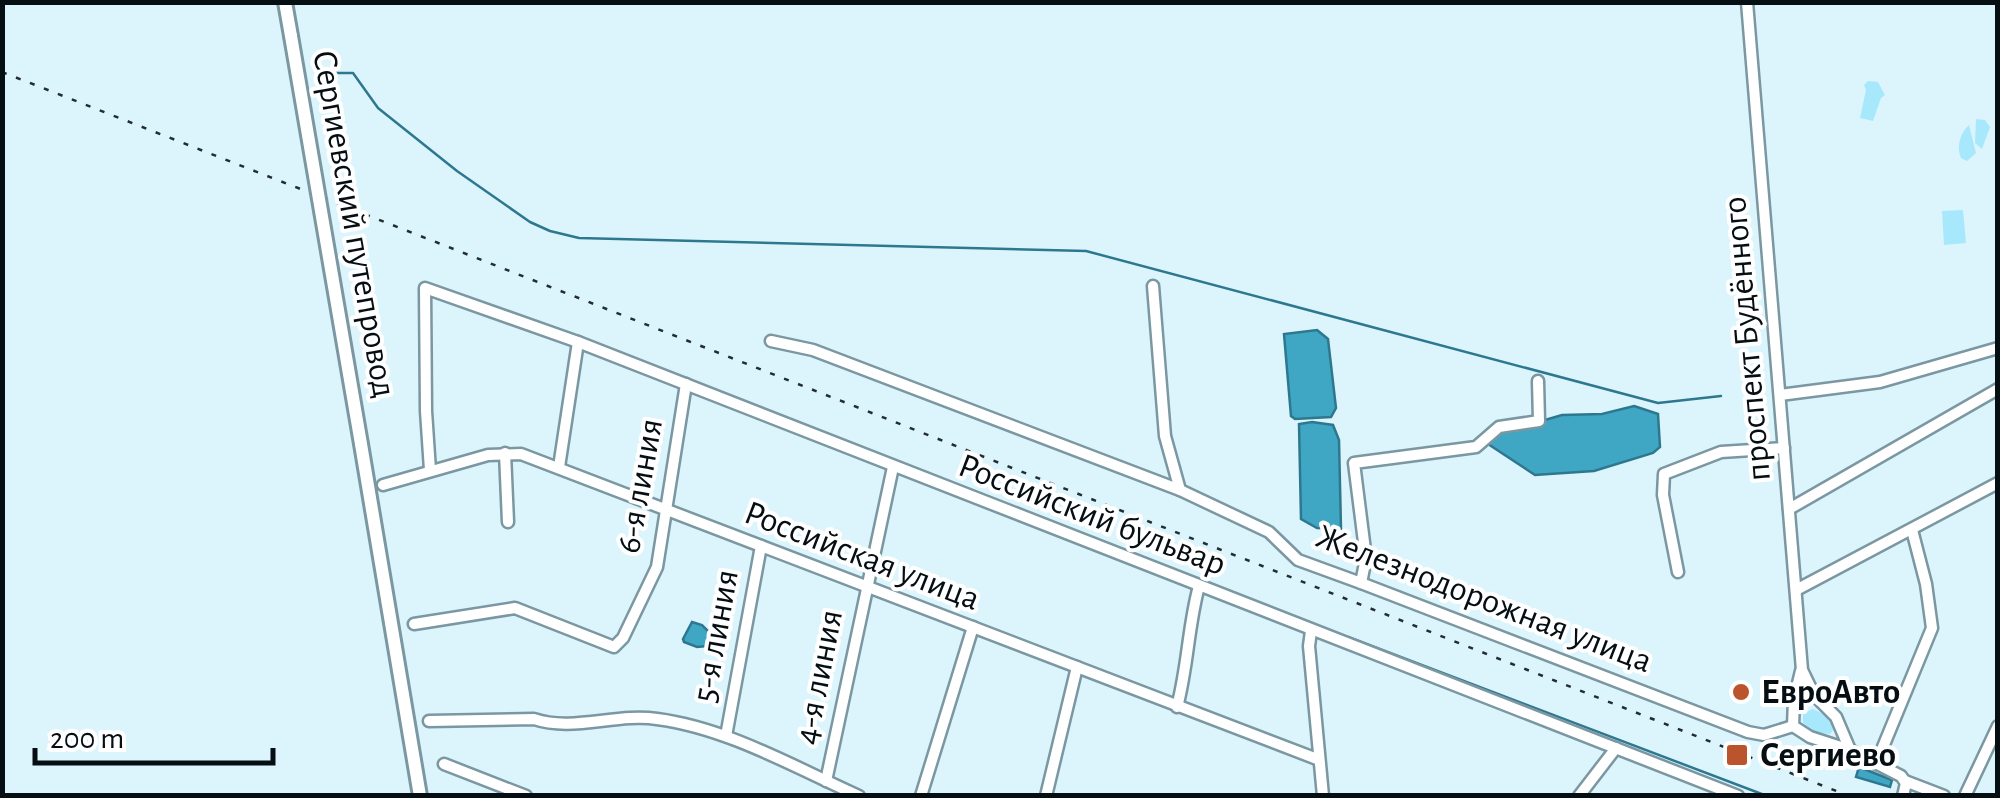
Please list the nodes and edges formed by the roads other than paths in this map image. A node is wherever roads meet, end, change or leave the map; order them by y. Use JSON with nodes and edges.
{"nodes":[{"id":1,"x":1747,"y":2,"type":"edge"},
{"id":2,"x":286,"y":9,"type":"edge"},
{"id":3,"x":1153,"y":286,"type":"dead end"},
{"id":4,"x":771,"y":341,"type":"dead end"},
{"id":5,"x":578,"y":342,"type":"junction"},
{"id":6,"x":1998,"y":348,"type":"edge"},
{"id":7,"x":1538,"y":380,"type":"dead end"},
{"id":8,"x":686,"y":384,"type":"junction"},
{"id":9,"x":1998,"y":389,"type":"edge"},
{"id":10,"x":1780,"y":395,"type":"junction"},
{"id":11,"x":1784,"y":448,"type":"junction"},
{"id":12,"x":506,"y":453,"type":"junction"},
{"id":13,"x":893,"y":466,"type":"junction"},
{"id":14,"x":559,"y":468,"type":"junction"},
{"id":15,"x":430,"y":470,"type":"junction"},
{"id":16,"x":1998,"y":482,"type":"edge"},
{"id":17,"x":383,"y":484,"type":"dead end"},
{"id":18,"x":1180,"y":490,"type":"junction"},
{"id":19,"x":1790,"y":509,"type":"junction"},
{"id":20,"x":666,"y":511,"type":"junction"},
{"id":21,"x":508,"y":522,"type":"dead end"},
{"id":22,"x":1912,"y":530,"type":"junction"},
{"id":23,"x":761,"y":546,"type":"junction"},
{"id":24,"x":1678,"y":572,"type":"dead end"},
{"id":25,"x":1361,"y":582,"type":"junction"},
{"id":26,"x":866,"y":586,"type":"junction"},
{"id":27,"x":1200,"y":586,"type":"junction"},
{"id":28,"x":1796,"y":590,"type":"junction"},
{"id":29,"x":414,"y":624,"type":"dead end"},
{"id":30,"x":972,"y":627,"type":"junction"},
{"id":31,"x":1311,"y":630,"type":"junction"},
{"id":32,"x":1076,"y":667,"type":"junction"},
{"id":33,"x":1802,"y":670,"type":"junction"},
{"id":34,"x":1820,"y":703,"type":"junction"},
{"id":35,"x":1177,"y":706,"type":"junction"},
{"id":36,"x":1792,"y":711,"type":"junction"},
{"id":37,"x":429,"y":721,"type":"dead end"},
{"id":38,"x":1794,"y":726,"type":"junction"},
{"id":39,"x":1839,"y":726,"type":"junction"},
{"id":40,"x":1998,"y":726,"type":"edge"},
{"id":41,"x":726,"y":736,"type":"junction"},
{"id":42,"x":1822,"y":742,"type":"junction"},
{"id":43,"x":1616,"y":748,"type":"junction"},
{"id":44,"x":1850,"y":750,"type":"junction"},
{"id":45,"x":1317,"y":759,"type":"junction"},
{"id":46,"x":444,"y":764,"type":"dead end"},
{"id":47,"x":1876,"y":764,"type":"junction"},
{"id":48,"x":1903,"y":778,"type":"junction"},
{"id":49,"x":826,"y":781,"type":"junction"},
{"id":50,"x":420,"y":796,"type":"edge"},
{"id":51,"x":526,"y":796,"type":"edge"},
{"id":52,"x":858,"y":796,"type":"edge"},
{"id":53,"x":921,"y":796,"type":"edge"},
{"id":54,"x":1046,"y":796,"type":"edge"},
{"id":55,"x":1322,"y":796,"type":"edge"},
{"id":56,"x":1579,"y":796,"type":"edge"},
{"id":57,"x":1738,"y":796,"type":"edge"},
{"id":58,"x":1903,"y":796,"type":"edge"},
{"id":59,"x":1944,"y":796,"type":"edge"},
{"id":60,"x":1965,"y":796,"type":"edge"}],
"edges":[{"from":1,"to":10,"type":"street","name":"проспект Будённого"},
{"from":2,"to":50,"type":"main road","name":"Сергиевский путепровод","bridge":true},
{"from":3,"to":18,"type":"street"},
{"from":4,"to":18,"type":"street","name":"Железнодорожная улица"},
{"from":5,"to":8,"type":"street","name":"Российский бульвар"},
{"from":5,"to":14,"type":"street"},
{"from":5,"to":15,"type":"street","name":"Российский бульвар"},
{"from":6,"to":10,"type":"street"},
{"from":7,"to":25,"type":"street"},
{"from":8,"to":13,"type":"street","name":"Российский бульвар"},
{"from":8,"to":20,"type":"street","name":"6-я линия"},
{"from":9,"to":19,"type":"street"},
{"from":10,"to":11,"type":"street","name":"проспект Будённого"},
{"from":11,"to":19,"type":"street","name":"проспект Будённого"},
{"from":11,"to":24,"type":"street"},
{"from":12,"to":14,"type":"street","name":"Российская улица"},
{"from":12,"to":15,"type":"street","name":"Российская улица"},
{"from":12,"to":21,"type":"street"},
{"from":13,"to":26,"type":"street","name":"4-я линия"},
{"from":13,"to":27,"type":"street","name":"Российский бульвар"},
{"from":14,"to":20,"type":"street","name":"Российская улица"},
{"from":15,"to":17,"type":"street","name":"Российская улица"},
{"from":16,"to":22,"type":"street"},
{"from":18,"to":25,"type":"street","name":"Железнодорожная улица"},
{"from":19,"to":28,"type":"street","name":"проспект Будённого"},
{"from":20,"to":23,"type":"street","name":"Российская улица"},
{"from":20,"to":29,"type":"street","name":"6-я линия"},
{"from":22,"to":28,"type":"street"},
{"from":22,"to":47,"type":"street"},
{"from":23,"to":26,"type":"street","name":"Российская улица"},
{"from":23,"to":41,"type":"street","name":"5-я линия"},
{"from":25,"to":38,"type":"street","name":"Железнодорожная улица"},
{"from":26,"to":30,"type":"street","name":"Российская улица"},
{"from":26,"to":49,"type":"street","name":"4-я линия"},
{"from":27,"to":31,"type":"street","name":"Российский бульвар"},
{"from":27,"to":35,"type":"street"},
{"from":28,"to":33,"type":"street","name":"проспект Будённого"},
{"from":30,"to":32,"type":"street","name":"Российская улица"},
{"from":30,"to":53,"type":"street"},
{"from":31,"to":43,"type":"street","name":"Российский бульвар"},
{"from":31,"to":45,"type":"street"},
{"from":32,"to":35,"type":"street","name":"Российская улица"},
{"from":32,"to":54,"type":"street"},
{"from":33,"to":34,"type":"street","name":"проспект Будённого"},
{"from":33,"to":36,"type":"street","name":"проспект Будённого"},
{"from":34,"to":36,"type":"street"},
{"from":34,"to":39,"type":"street"},
{"from":35,"to":45,"type":"street","name":"Российская улица"},
{"from":36,"to":38,"type":"street"},
{"from":37,"to":41,"type":"street"},
{"from":38,"to":42,"type":"street"},
{"from":39,"to":42,"type":"street"},
{"from":39,"to":44,"type":"street"},
{"from":40,"to":60,"type":"street"},
{"from":41,"to":49,"type":"street"},
{"from":42,"to":44,"type":"street"},
{"from":43,"to":56,"type":"street"},
{"from":43,"to":57,"type":"street","name":"Российский бульвар"},
{"from":44,"to":47,"type":"street"},
{"from":45,"to":55,"type":"street"},
{"from":46,"to":51,"type":"street"},
{"from":47,"to":48,"type":"street"},
{"from":48,"to":58,"type":"street"},
{"from":48,"to":59,"type":"street"},
{"from":49,"to":52,"type":"street"}]}
